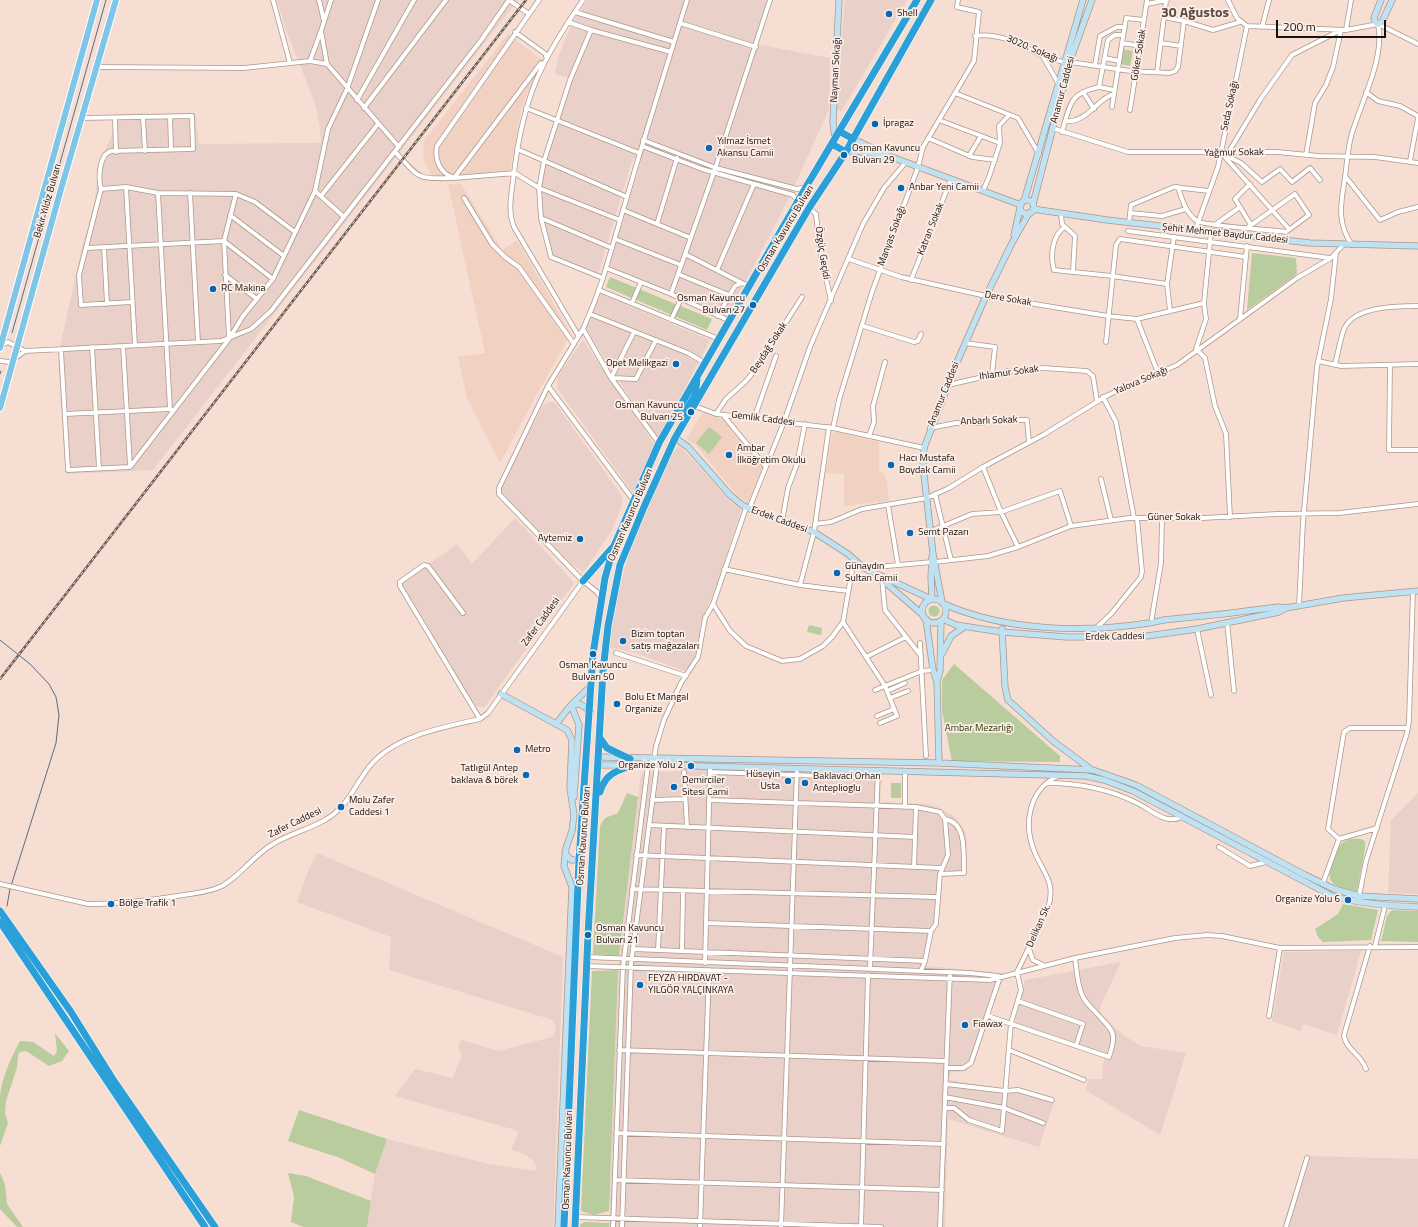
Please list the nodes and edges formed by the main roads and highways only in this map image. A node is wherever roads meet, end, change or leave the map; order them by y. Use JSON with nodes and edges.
{"nodes":[{"id":1,"x":98,"y":0,"type":"edge"},
{"id":2,"x":116,"y":0,"type":"edge"},
{"id":3,"x":917,"y":0,"type":"edge"},
{"id":4,"x":931,"y":0,"type":"edge"},
{"id":5,"x":839,"y":131,"type":"junction"},
{"id":6,"x":853,"y":139,"type":"junction"},
{"id":7,"x":833,"y":142,"type":"junction"},
{"id":8,"x":846,"y":152,"type":"junction"},
{"id":9,"x":0,"y":346,"type":"edge"},
{"id":10,"x":698,"y":375,"type":"junction"},
{"id":11,"x":0,"y":408,"type":"edge"},
{"id":12,"x":676,"y":438,"type":"junction"},
{"id":13,"x":614,"y":546,"type":"junction"},
{"id":14,"x":583,"y":581,"type":"road end"},
{"id":15,"x":600,"y":737,"type":"junction"},
{"id":16,"x":598,"y":757,"type":"junction"},
{"id":17,"x":587,"y":758,"type":"junction"},
{"id":18,"x":598,"y":768,"type":"junction"},
{"id":19,"x":585,"y":771,"type":"junction"},
{"id":20,"x":597,"y":802,"type":"junction"},
{"id":21,"x":0,"y":911,"type":"edge"},
{"id":22,"x":0,"y":922,"type":"edge"},
{"id":23,"x":9,"y":930,"type":"junction"},
{"id":24,"x":205,"y":1227,"type":"edge"},
{"id":25,"x":215,"y":1227,"type":"edge"},
{"id":26,"x":564,"y":1227,"type":"edge"},
{"id":27,"x":575,"y":1227,"type":"edge"}],
"edges":[{"from":1,"to":9,"type":"main road","name":"Bekir Yıldız Bulvarı"},
{"from":2,"to":11,"type":"main road","name":"Bekir Yıldız Bulvarı"},
{"from":3,"to":5,"type":"highway","name":"Osman Kavuncu Bulvarı"},
{"from":4,"to":6,"type":"highway","name":"Osman Kavuncu Bulvarı"},
{"from":5,"to":6,"type":"highway"},
{"from":5,"to":7,"type":"highway","name":"Osman Kavuncu Bulvarı"},
{"from":6,"to":8,"type":"highway","name":"Osman Kavuncu Bulvarı"},
{"from":7,"to":8,"type":"highway"},
{"from":7,"to":10,"type":"highway","name":"Osman Kavuncu Bulvarı"},
{"from":8,"to":12,"type":"highway","name":"Osman Kavuncu Bulvarı"},
{"from":10,"to":12,"type":"highway"},
{"from":10,"to":13,"type":"highway","name":"Osman Kavuncu Bulvarı"},
{"from":12,"to":15,"type":"highway","name":"Osman Kavuncu Bulvarı"},
{"from":13,"to":14,"type":"highway"},
{"from":13,"to":17,"type":"highway","name":"Osman Kavuncu Bulvarı"},
{"from":15,"to":16,"type":"highway","name":"Osman Kavuncu Bulvarı"},
{"from":15,"to":20,"type":"highway"},
{"from":16,"to":17,"type":"highway"},
{"from":16,"to":18,"type":"highway","name":"Osman Kavuncu Bulvarı"},
{"from":17,"to":18,"type":"highway"},
{"from":17,"to":19,"type":"highway","name":"Osman Kavuncu Bulvarı"},
{"from":18,"to":19,"type":"highway"},
{"from":18,"to":20,"type":"highway","name":"Osman Kavuncu Bulvarı"},
{"from":19,"to":26,"type":"highway","name":"Osman Kavuncu Bulvarı"},
{"from":20,"to":27,"type":"highway","name":"Osman Kavuncu Bulvarı"},
{"from":21,"to":23,"type":"highway"},
{"from":22,"to":23,"type":"highway"},
{"from":23,"to":24,"type":"highway"},
{"from":23,"to":25,"type":"highway"}]}
